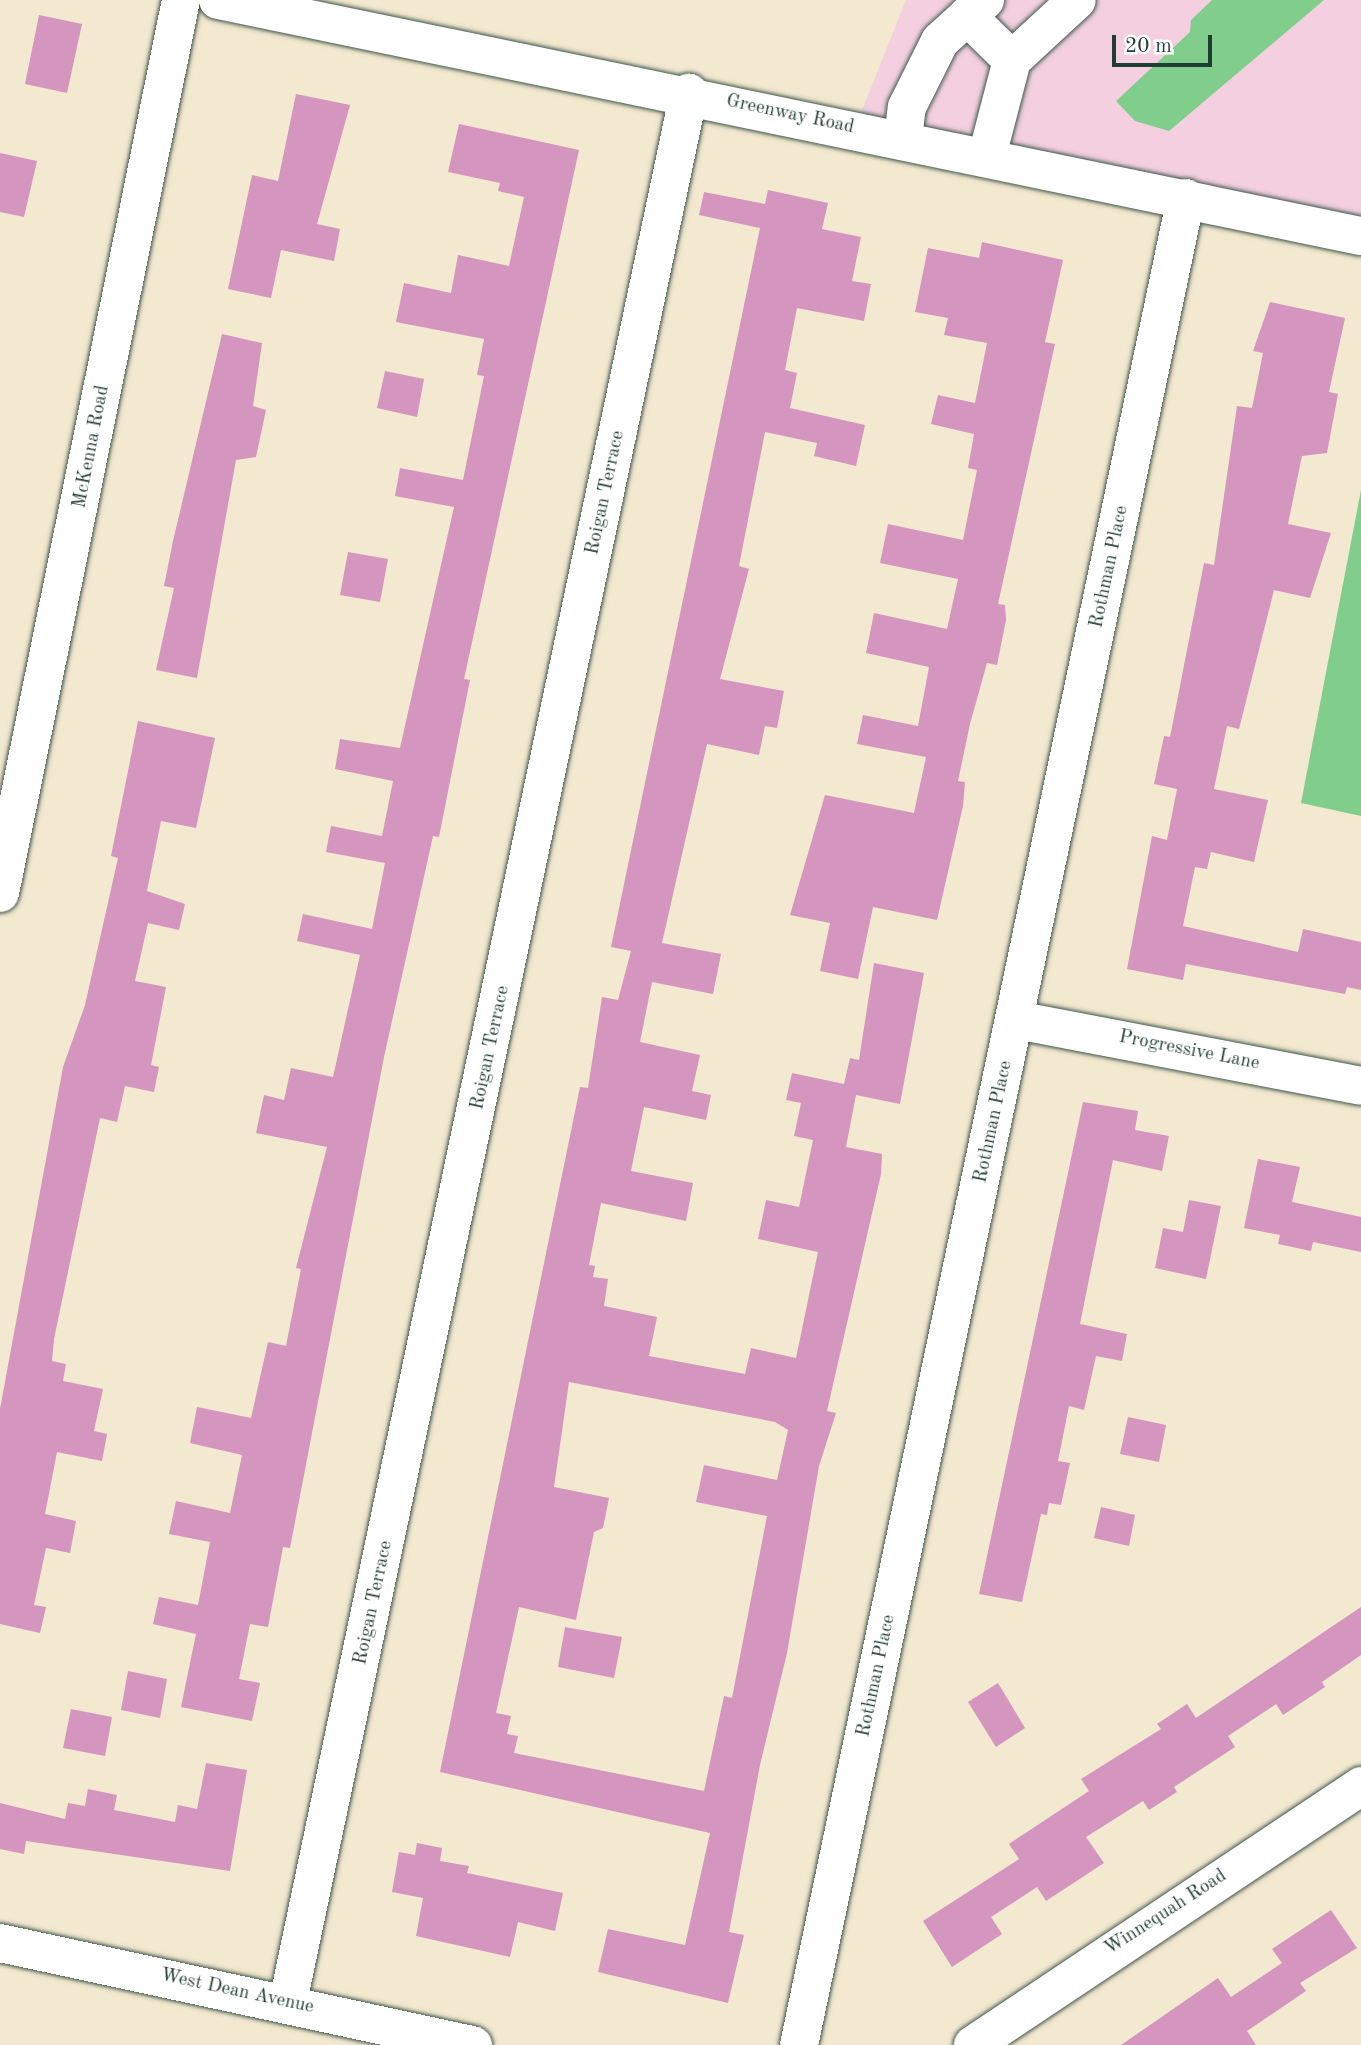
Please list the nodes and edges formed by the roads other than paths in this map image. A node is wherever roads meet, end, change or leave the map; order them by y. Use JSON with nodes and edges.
{"nodes":[{"id":1,"x":181,"y":0,"type":"edge"},
{"id":2,"x":218,"y":0,"type":"edge"},
{"id":3,"x":1077,"y":0,"type":"edge"},
{"id":4,"x":976,"y":8,"type":"edge"},
{"id":5,"x":1012,"y":60,"type":"junction"},
{"id":6,"x":689,"y":93,"type":"junction"},
{"id":7,"x":903,"y":138,"type":"junction"},
{"id":8,"x":987,"y":156,"type":"junction"},
{"id":9,"x":1186,"y":198,"type":"junction"},
{"id":10,"x":1361,"y":236,"type":"edge"},
{"id":11,"x":0,"y":893,"type":"edge"},
{"id":12,"x":1016,"y":1020,"type":"junction"},
{"id":13,"x":1361,"y":1086,"type":"edge"},
{"id":14,"x":1361,"y":1786,"type":"edge"},
{"id":15,"x":0,"y":1944,"type":"edge"},
{"id":16,"x":288,"y":2002,"type":"junction"},
{"id":17,"x":473,"y":2045,"type":"edge"},
{"id":18,"x":799,"y":2045,"type":"edge"},
{"id":19,"x":973,"y":2045,"type":"edge"}],
"edges":[{"from":1,"to":11,"type":"street","name":"McKenna Road"},
{"from":2,"to":6,"type":"street","name":"Greenway Road"},
{"from":3,"to":5,"type":"street"},
{"from":4,"to":5,"type":"street"},
{"from":4,"to":7,"type":"street"},
{"from":5,"to":8,"type":"street"},
{"from":6,"to":7,"type":"street","name":"Greenway Road"},
{"from":6,"to":16,"type":"street","name":"Roigan Terrace"},
{"from":7,"to":8,"type":"street","name":"Greenway Road"},
{"from":8,"to":9,"type":"street","name":"Greenway Road"},
{"from":9,"to":10,"type":"street","name":"Greenway Road"},
{"from":9,"to":12,"type":"street","name":"Rothman Place"},
{"from":12,"to":13,"type":"street","name":"Progressive Lane"},
{"from":12,"to":18,"type":"street","name":"Rothman Place"},
{"from":14,"to":19,"type":"street","name":"Winnequah Road"},
{"from":15,"to":16,"type":"street","name":"West Dean Avenue"},
{"from":16,"to":17,"type":"street","name":"West Dean Avenue"}]}
